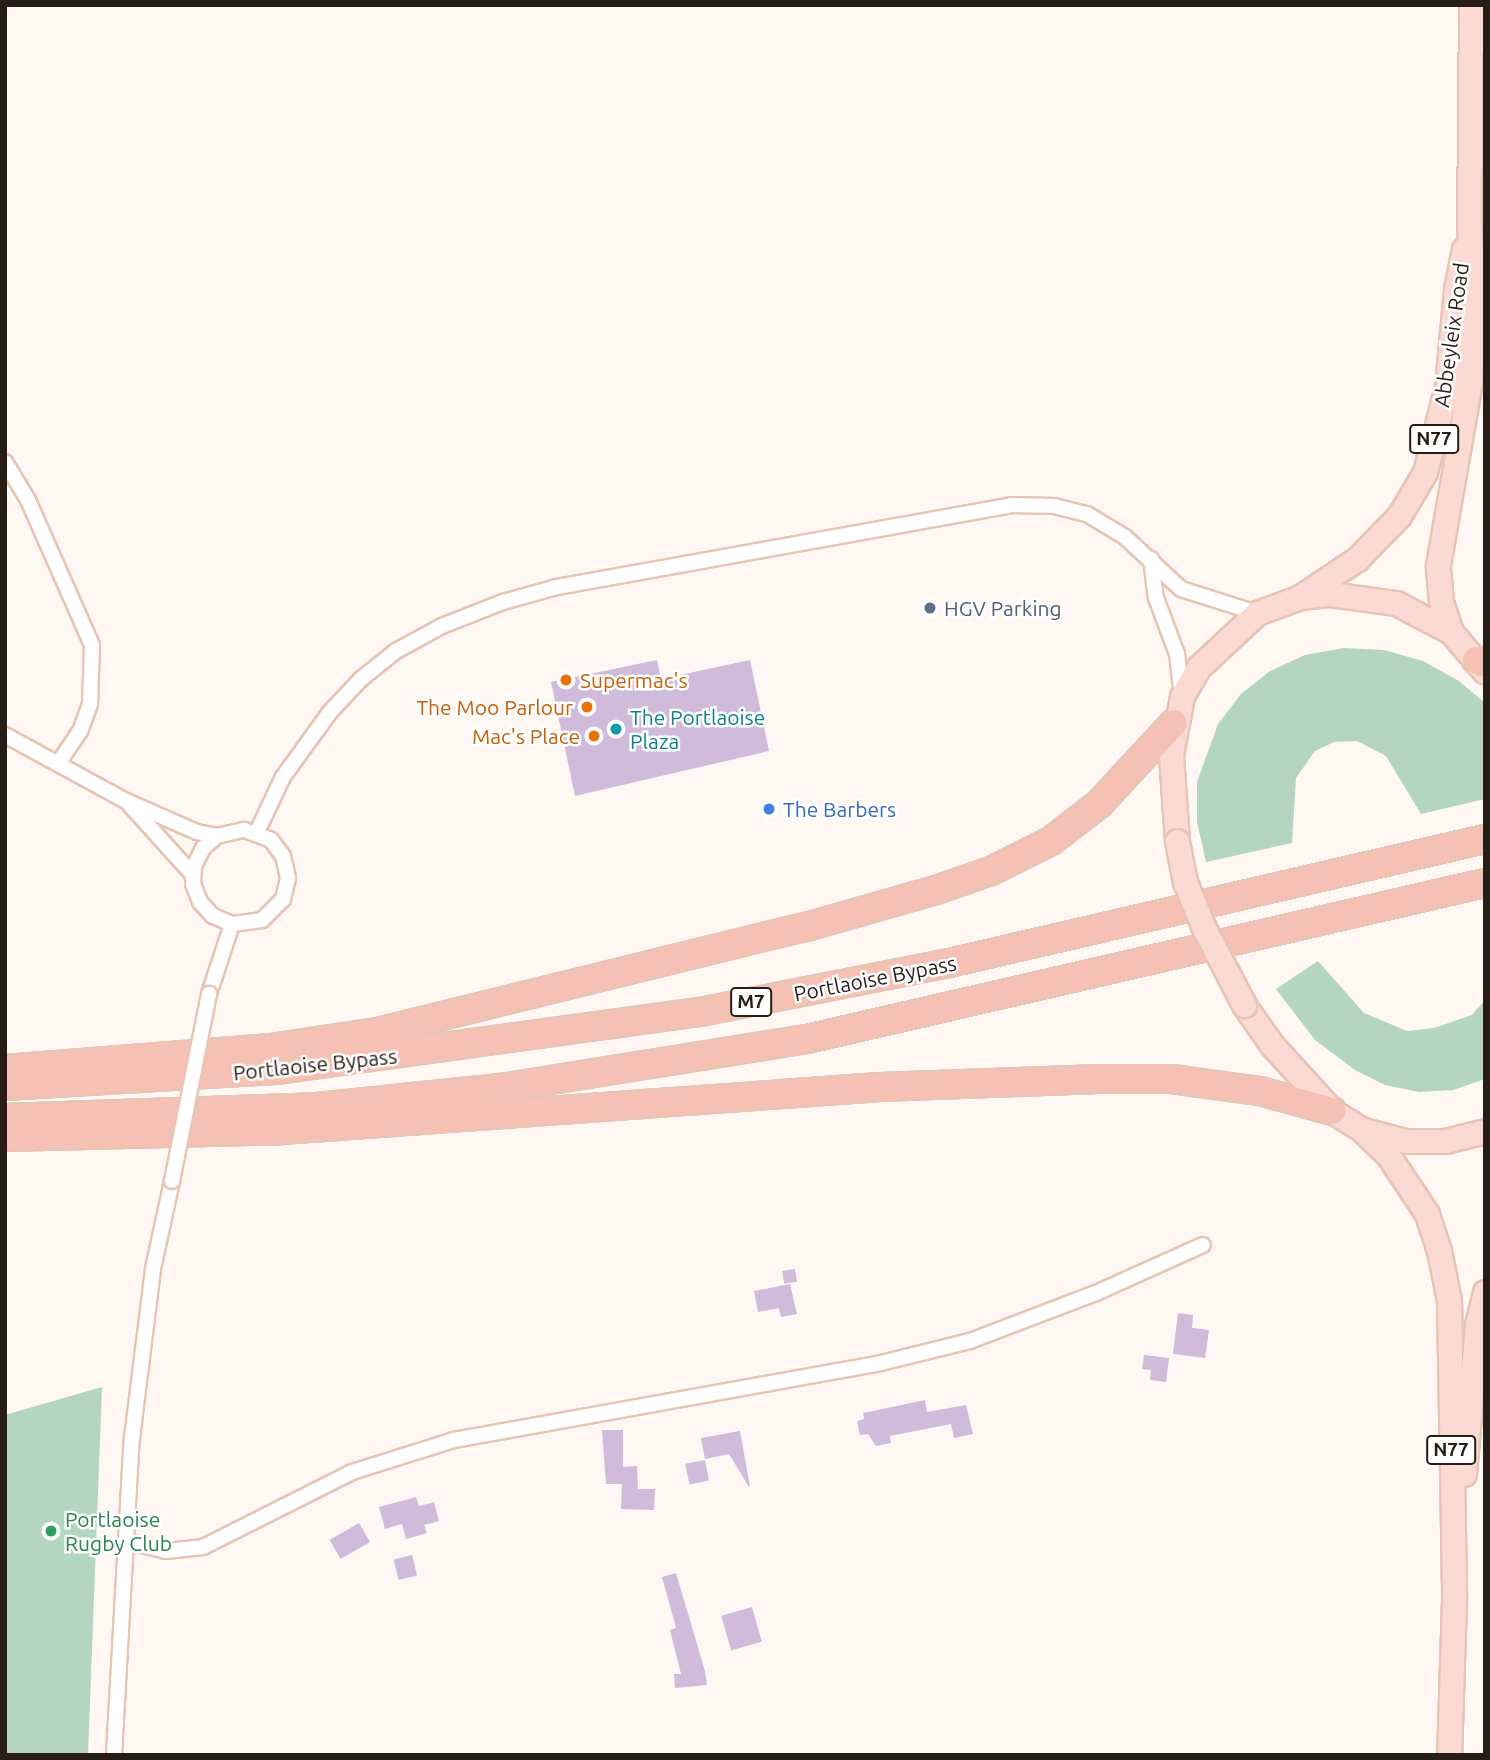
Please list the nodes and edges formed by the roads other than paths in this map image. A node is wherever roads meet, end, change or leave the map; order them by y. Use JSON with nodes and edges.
{"nodes":[{"id":1,"x":1471,"y":5,"type":"edge"},
{"id":2,"x":1469,"y":228,"type":"junction"},
{"id":3,"x":5,"y":462,"type":"edge"},
{"id":4,"x":1151,"y":559,"type":"junction"},
{"id":5,"x":1300,"y":597,"type":"junction"},
{"id":6,"x":1256,"y":613,"type":"junction"},
{"id":7,"x":1451,"y":632,"type":"junction"},
{"id":8,"x":1482,"y":665,"type":"edge"},
{"id":9,"x":1182,"y":696,"type":"junction"},
{"id":10,"x":1174,"y":723,"type":"junction"},
{"id":11,"x":5,"y":735,"type":"edge"},
{"id":12,"x":59,"y":762,"type":"junction"},
{"id":13,"x":126,"y":801,"type":"junction"},
{"id":14,"x":257,"y":832,"type":"junction"},
{"id":15,"x":217,"y":836,"type":"junction"},
{"id":16,"x":1485,"y":839,"type":"edge"},
{"id":17,"x":193,"y":875,"type":"junction"},
{"id":18,"x":1485,"y":883,"type":"edge"},
{"id":19,"x":232,"y":924,"type":"junction"},
{"id":20,"x":5,"y":1069,"type":"edge"},
{"id":21,"x":5,"y":1086,"type":"edge"},
{"id":22,"x":1332,"y":1111,"type":"junction"},
{"id":23,"x":5,"y":1118,"type":"edge"},
{"id":24,"x":1362,"y":1130,"type":"junction"},
{"id":25,"x":1485,"y":1131,"type":"edge"},
{"id":26,"x":5,"y":1137,"type":"edge"},
{"id":27,"x":1203,"y":1244,"type":"dead end"},
{"id":28,"x":1485,"y":1292,"type":"edge"},
{"id":29,"x":127,"y":1541,"type":"junction"},
{"id":30,"x":1454,"y":1600,"type":"junction"},
{"id":31,"x":114,"y":1755,"type":"edge"},
{"id":32,"x":1449,"y":1755,"type":"edge"}],
"edges":[{"from":1,"to":2,"type":"main road","name":"Abbeyleix Road","number":"N77"},
{"from":2,"to":5,"type":"main road","name":"Abbeyleix Road","number":"N77"},
{"from":2,"to":7,"type":"main road","name":"Abbeyleix Road","number":"N77"},
{"from":3,"to":12,"type":"street"},
{"from":4,"to":6,"type":"street"},
{"from":4,"to":9,"type":"street"},
{"from":4,"to":14,"type":"street"},
{"from":5,"to":6,"type":"main road","number":"N77"},
{"from":5,"to":7,"type":"main road","number":"N77"},
{"from":6,"to":9,"type":"main road","number":"N77"},
{"from":7,"to":8,"type":"main road","number":"N77"},
{"from":9,"to":10,"type":"main road","number":"N77"},
{"from":10,"to":20,"type":"highway"},
{"from":10,"to":22,"type":"main road","number":"N77","bridge":true},
{"from":11,"to":12,"type":"street"},
{"from":12,"to":13,"type":"street"},
{"from":13,"to":15,"type":"street"},
{"from":13,"to":17,"type":"street"},
{"from":14,"to":15,"type":"street"},
{"from":14,"to":19,"type":"street"},
{"from":15,"to":17,"type":"street"},
{"from":16,"to":21,"type":"highway","name":"Portlaoise Bypass","number":"M7"},
{"from":17,"to":19,"type":"street"},
{"from":18,"to":23,"type":"highway","name":"Portlaoise Bypass","number":"M7"},
{"from":19,"to":29,"type":"street","bridge":true},
{"from":22,"to":24,"type":"main road","number":"N77"},
{"from":22,"to":26,"type":"highway"},
{"from":24,"to":25,"type":"main road","number":"N77"},
{"from":24,"to":30,"type":"main road","number":"N77"},
{"from":27,"to":29,"type":"street"},
{"from":28,"to":30,"type":"main road","number":"N77"},
{"from":29,"to":31,"type":"street"},
{"from":30,"to":32,"type":"main road","number":"N77"}]}
